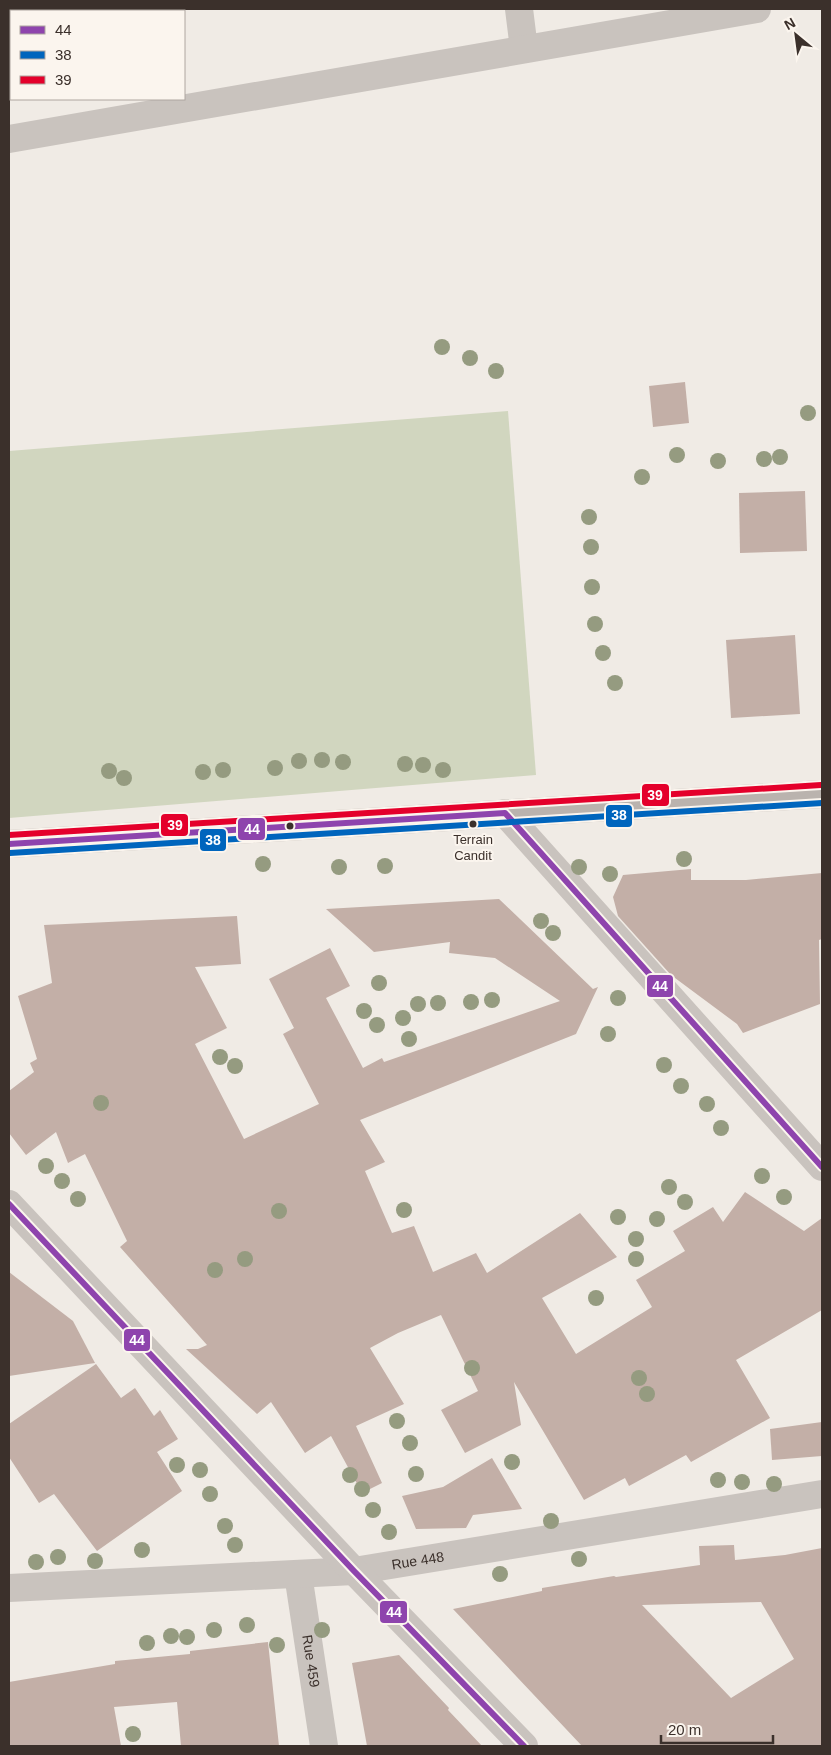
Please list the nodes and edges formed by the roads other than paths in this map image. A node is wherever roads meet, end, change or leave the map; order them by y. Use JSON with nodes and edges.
{"nodes":[{"id":1,"x":519,"y":9,"type":"edge"},
{"id":2,"x":757,"y":9,"type":"edge"},
{"id":3,"x":524,"y":49,"type":"junction"},
{"id":4,"x":154,"y":106,"type":"edge"},
{"id":5,"x":9,"y":139,"type":"edge"},
{"id":6,"x":822,"y":794,"type":"edge"},
{"id":7,"x":505,"y":814,"type":"junction"},
{"id":8,"x":9,"y":844,"type":"edge"},
{"id":9,"x":822,"y":1167,"type":"edge"},
{"id":10,"x":9,"y":1204,"type":"edge"},
{"id":11,"x":822,"y":1494,"type":"edge"},
{"id":12,"x":354,"y":1571,"type":"junction"},
{"id":13,"x":298,"y":1574,"type":"junction"},
{"id":14,"x":9,"y":1588,"type":"edge"},
{"id":15,"x":324,"y":1746,"type":"edge"},
{"id":16,"x":524,"y":1746,"type":"edge"}],
"edges":[{"from":1,"to":3,"type":"street"},
{"from":2,"to":3,"type":"street"},
{"from":3,"to":4,"type":"street"},
{"from":4,"to":5,"type":"street"},
{"from":6,"to":7,"type":"main road"},
{"from":7,"to":8,"type":"main road"},
{"from":7,"to":9,"type":"street"},
{"from":10,"to":12,"type":"street"},
{"from":11,"to":12,"type":"street","name":"Rue 448"},
{"from":12,"to":13,"type":"street","name":"Rue 448"},
{"from":12,"to":16,"type":"street"},
{"from":13,"to":14,"type":"street","name":"Rue 448"},
{"from":13,"to":15,"type":"street","name":"Rue 459"}]}
